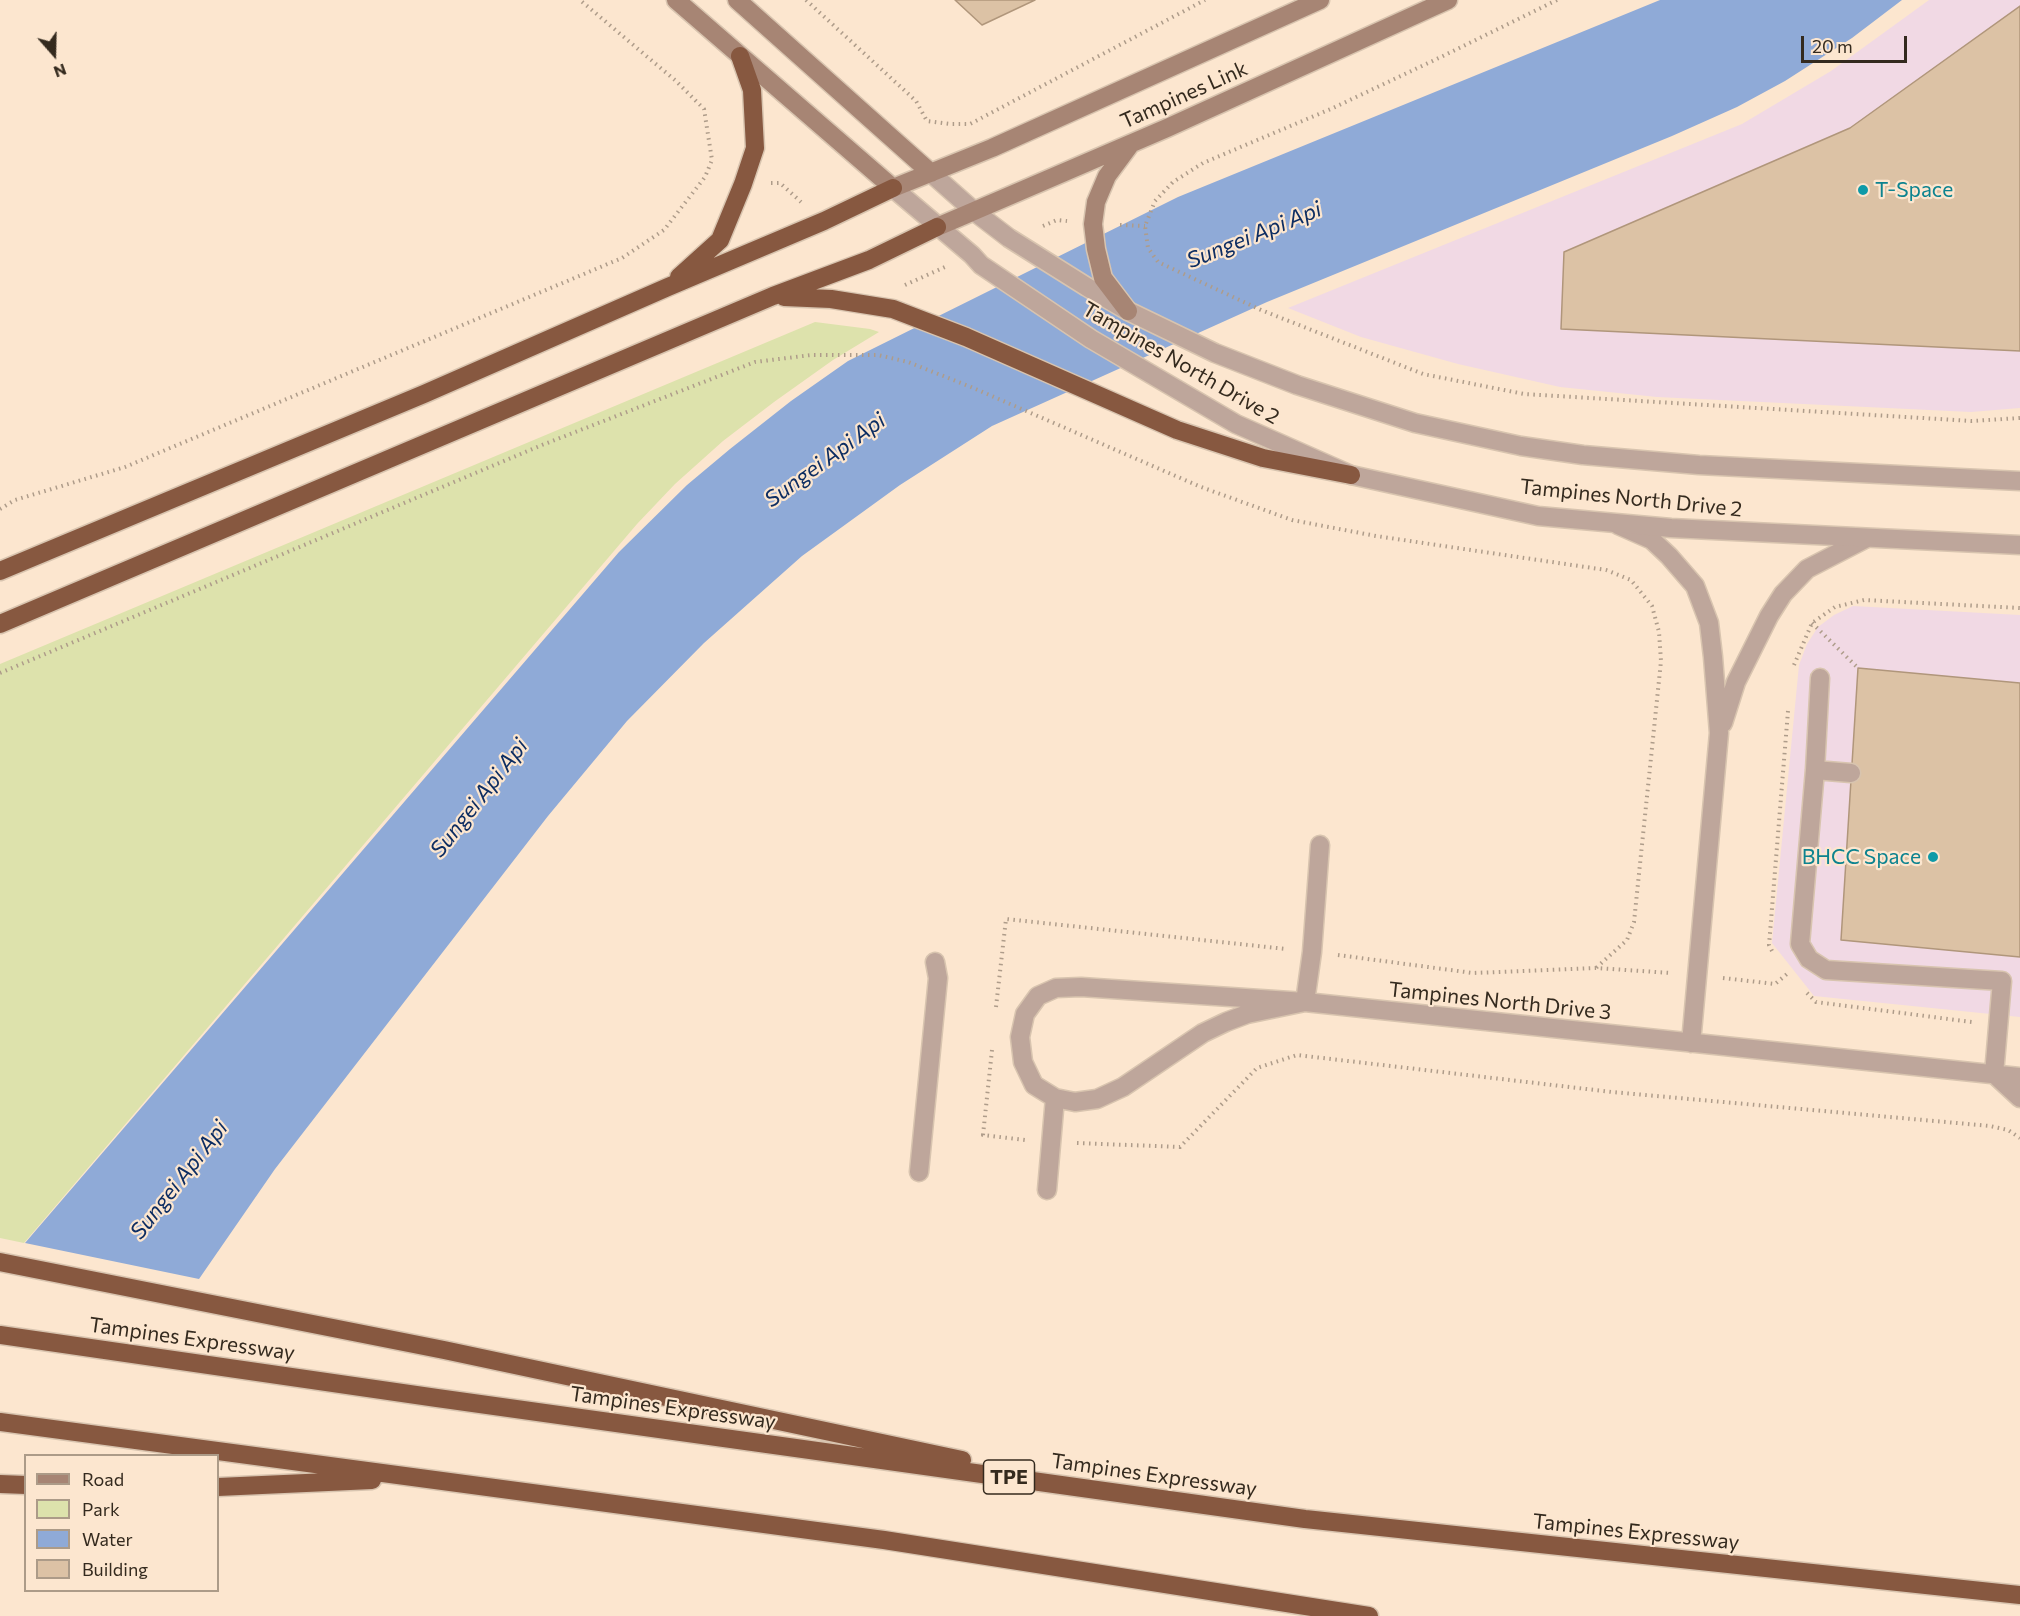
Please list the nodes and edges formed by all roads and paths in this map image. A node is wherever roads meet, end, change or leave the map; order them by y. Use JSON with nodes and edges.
{"nodes":[{"id":1,"x":580,"y":0,"type":"edge"},
{"id":2,"x":676,"y":0,"type":"edge"},
{"id":3,"x":737,"y":0,"type":"edge"},
{"id":4,"x":806,"y":0,"type":"edge"},
{"id":5,"x":1205,"y":0,"type":"edge"},
{"id":6,"x":1320,"y":0,"type":"edge"},
{"id":7,"x":1448,"y":0,"type":"edge"},
{"id":8,"x":1557,"y":0,"type":"edge"},
{"id":9,"x":740,"y":56,"type":"junction"},
{"id":10,"x":1131,"y":143,"type":"junction"},
{"id":11,"x":932,"y":172,"type":"junction"},
{"id":12,"x":893,"y":189,"type":"junction"},
{"id":13,"x":975,"y":212,"type":"junction"},
{"id":14,"x":937,"y":227,"type":"junction"},
{"id":15,"x":668,"y":287,"type":"junction"},
{"id":16,"x":773,"y":297,"type":"junction"},
{"id":17,"x":1128,"y":310,"type":"junction"},
{"id":18,"x":2020,"y":418,"type":"edge"},
{"id":19,"x":1351,"y":475,"type":"junction"},
{"id":20,"x":2020,"y":480,"type":"edge"},
{"id":21,"x":0,"y":509,"type":"edge"},
{"id":22,"x":1615,"y":523,"type":"junction"},
{"id":23,"x":1865,"y":539,"type":"junction"},
{"id":24,"x":2020,"y":544,"type":"edge"},
{"id":25,"x":0,"y":571,"type":"edge"},
{"id":26,"x":1812,"y":623,"type":"dead end"},
{"id":27,"x":0,"y":624,"type":"edge"},
{"id":28,"x":1858,"y":668,"type":"dead end"},
{"id":29,"x":0,"y":673,"type":"edge"},
{"id":30,"x":1820,"y":678,"type":"dead end"},
{"id":31,"x":1719,"y":733,"type":"junction"},
{"id":32,"x":1815,"y":770,"type":"junction"},
{"id":33,"x":1851,"y":773,"type":"dead end"},
{"id":34,"x":1320,"y":845,"type":"dead end"},
{"id":35,"x":935,"y":962,"type":"dead end"},
{"id":36,"x":1596,"y":968,"type":"dead end"},
{"id":37,"x":1305,"y":1002,"type":"junction"},
{"id":38,"x":1691,"y":1043,"type":"junction"},
{"id":39,"x":1994,"y":1074,"type":"junction"},
{"id":40,"x":2020,"y":1077,"type":"edge"},
{"id":41,"x":1055,"y":1098,"type":"junction"},
{"id":42,"x":2020,"y":1098,"type":"edge"},
{"id":43,"x":2020,"y":1138,"type":"edge"},
{"id":44,"x":1052,"y":1142,"type":"junction"},
{"id":45,"x":919,"y":1172,"type":"dead end"},
{"id":46,"x":1047,"y":1190,"type":"dead end"},
{"id":47,"x":0,"y":1262,"type":"edge"},
{"id":48,"x":0,"y":1335,"type":"edge"},
{"id":49,"x":0,"y":1422,"type":"edge"},
{"id":50,"x":422,"y":1478,"type":"junction"},
{"id":51,"x":0,"y":1484,"type":"edge"},
{"id":52,"x":24,"y":1485,"type":"edge"},
{"id":53,"x":219,"y":1487,"type":"edge"},
{"id":54,"x":1117,"y":1492,"type":"junction"},
{"id":55,"x":2019,"y":1595,"type":"edge"},
{"id":56,"x":1295,"y":1604,"type":"junction"},
{"id":57,"x":1347,"y":1616,"type":"edge"},
{"id":58,"x":1369,"y":1616,"type":"edge"}],
"edges":[{"from":1,"to":21,"type":"path"},
{"from":2,"to":9,"type":"street","name":"Tampines North Drive 2"},
{"from":3,"to":11,"type":"street","name":"Tampines North Drive 2"},
{"from":4,"to":5,"type":"path"},
{"from":6,"to":11,"type":"street","name":"Tampines Link"},
{"from":7,"to":10,"type":"street","name":"Tampines Link"},
{"from":8,"to":18,"type":"path"},
{"from":9,"to":12,"type":"street","name":"Tampines North Drive 2"},
{"from":9,"to":15,"type":"highway"},
{"from":10,"to":13,"type":"street","name":"Tampines Link"},
{"from":10,"to":17,"type":"street"},
{"from":11,"to":12,"type":"street","name":"Tampines Link"},
{"from":11,"to":13,"type":"street","name":"Tampines North Drive 2"},
{"from":12,"to":14,"type":"street","name":"Tampines North Drive 2"},
{"from":12,"to":15,"type":"highway"},
{"from":13,"to":14,"type":"street","name":"Tampines Link"},
{"from":13,"to":17,"type":"street","name":"Tampines North Drive 2"},
{"from":14,"to":16,"type":"highway"},
{"from":14,"to":19,"type":"street","name":"Tampines North Drive 2"},
{"from":15,"to":25,"type":"highway"},
{"from":16,"to":19,"type":"highway"},
{"from":16,"to":27,"type":"highway"},
{"from":17,"to":20,"type":"street","name":"Tampines North Drive 2"},
{"from":19,"to":22,"type":"street","name":"Tampines North Drive 2"},
{"from":22,"to":23,"type":"street","name":"Tampines North Drive 2"},
{"from":22,"to":31,"type":"street"},
{"from":23,"to":24,"type":"street","name":"Tampines North Drive 2"},
{"from":23,"to":31,"type":"street"},
{"from":26,"to":28,"type":"path"},
{"from":29,"to":36,"type":"path"},
{"from":30,"to":32,"type":"street"},
{"from":31,"to":38,"type":"street"},
{"from":32,"to":33,"type":"street"},
{"from":32,"to":39,"type":"street"},
{"from":34,"to":37,"type":"street"},
{"from":35,"to":45,"type":"street"},
{"from":37,"to":38,"type":"street","name":"Tampines North Drive 3"},
{"from":37,"to":41,"type":"street","name":"Tampines North Drive 3"},
{"from":37,"to":41,"type":"street","name":"Tampines North Drive 3"},
{"from":38,"to":39,"type":"street","name":"Tampines North Drive 3"},
{"from":39,"to":40,"type":"street","name":"Tampines North Drive 3"},
{"from":39,"to":42,"type":"street"},
{"from":41,"to":44,"type":"street"},
{"from":43,"to":44,"type":"path"},
{"from":44,"to":46,"type":"street"},
{"from":47,"to":54,"type":"highway"},
{"from":48,"to":54,"type":"highway","name":"Tampines Expressway","number":"TPE"},
{"from":49,"to":50,"type":"highway"},
{"from":50,"to":53,"type":"highway"},
{"from":50,"to":56,"type":"highway"},
{"from":51,"to":52,"type":"highway"},
{"from":54,"to":55,"type":"highway","name":"Tampines Expressway","number":"TPE"},
{"from":56,"to":57,"type":"highway"},
{"from":56,"to":58,"type":"highway"}]}
